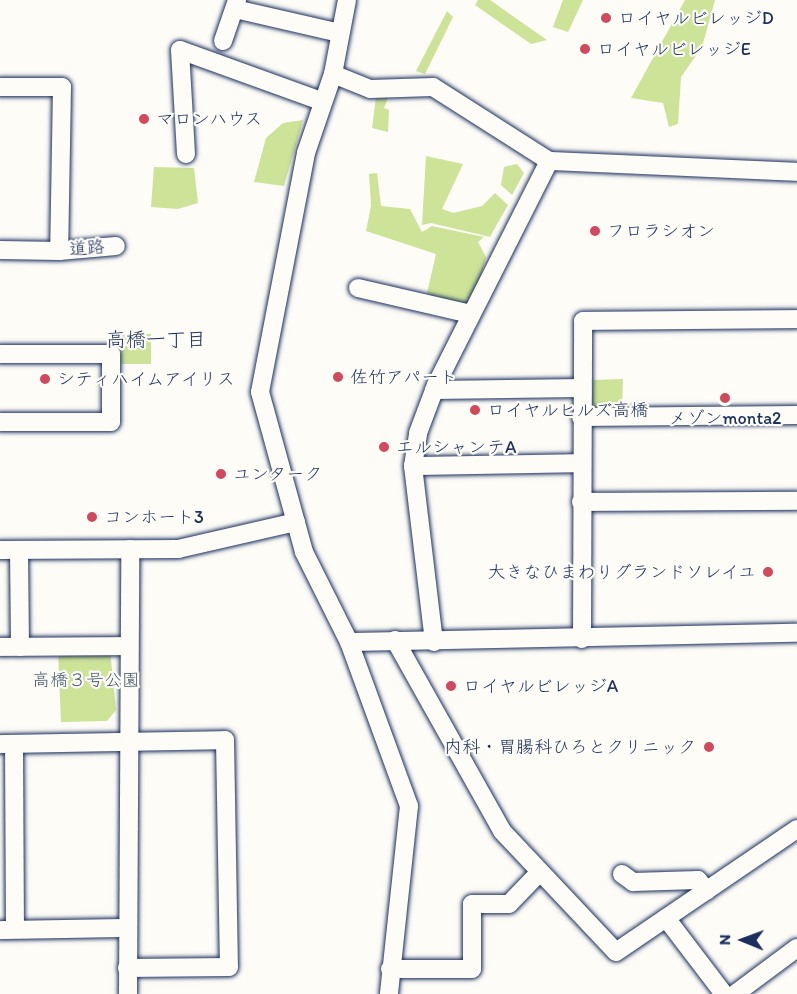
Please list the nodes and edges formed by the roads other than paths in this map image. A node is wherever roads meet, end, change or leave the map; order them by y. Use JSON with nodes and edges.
{"nodes":[{"id":1,"x":347,"y":0,"type":"edge"},
{"id":2,"x":236,"y":4,"type":"edge"},
{"id":3,"x":340,"y":33,"type":"junction"},
{"id":4,"x":223,"y":41,"type":"dead end"},
{"id":5,"x":333,"y":74,"type":"junction"},
{"id":6,"x":0,"y":87,"type":"edge"},
{"id":7,"x":321,"y":101,"type":"junction"},
{"id":8,"x":186,"y":154,"type":"dead end"},
{"id":9,"x":549,"y":161,"type":"junction"},
{"id":10,"x":797,"y":172,"type":"edge"},
{"id":11,"x":116,"y":246,"type":"dead end"},
{"id":12,"x":0,"y":250,"type":"edge"},
{"id":13,"x":59,"y":251,"type":"junction"},
{"id":14,"x":358,"y":288,"type":"dead end"},
{"id":15,"x":471,"y":314,"type":"junction"},
{"id":16,"x":797,"y":319,"type":"edge"},
{"id":17,"x":0,"y":354,"type":"edge"},
{"id":18,"x":582,"y":388,"type":"junction"},
{"id":19,"x":434,"y":390,"type":"junction"},
{"id":20,"x":797,"y":416,"type":"edge"},
{"id":21,"x":581,"y":417,"type":"junction"},
{"id":22,"x":0,"y":422,"type":"edge"},
{"id":23,"x":580,"y":463,"type":"junction"},
{"id":24,"x":413,"y":466,"type":"junction"},
{"id":25,"x":797,"y":501,"type":"edge"},
{"id":26,"x":581,"y":502,"type":"junction"},
{"id":27,"x":296,"y":522,"type":"junction"},
{"id":28,"x":130,"y":549,"type":"junction"},
{"id":29,"x":9,"y":550,"type":"edge"},
{"id":30,"x":797,"y":633,"type":"edge"},
{"id":31,"x":582,"y":639,"type":"junction"},
{"id":32,"x":395,"y":640,"type":"junction"},
{"id":33,"x":349,"y":642,"type":"junction"},
{"id":34,"x":435,"y":642,"type":"junction"},
{"id":35,"x":129,"y":646,"type":"junction"},
{"id":36,"x":0,"y":647,"type":"edge"},
{"id":37,"x":20,"y":647,"type":"junction"},
{"id":38,"x":129,"y":741,"type":"junction"},
{"id":39,"x":7,"y":744,"type":"edge"},
{"id":40,"x":797,"y":829,"type":"edge"},
{"id":41,"x":538,"y":874,"type":"junction"},
{"id":42,"x":622,"y":874,"type":"dead end"},
{"id":43,"x":707,"y":891,"type":"junction"},
{"id":44,"x":666,"y":918,"type":"junction"},
{"id":45,"x":128,"y":928,"type":"junction"},
{"id":46,"x":8,"y":930,"type":"edge"},
{"id":47,"x":797,"y":948,"type":"edge"},
{"id":48,"x":128,"y":968,"type":"junction"},
{"id":49,"x":390,"y":969,"type":"junction"},
{"id":50,"x":128,"y":994,"type":"edge"},
{"id":51,"x":389,"y":994,"type":"edge"},
{"id":52,"x":724,"y":994,"type":"edge"},
{"id":53,"x":735,"y":994,"type":"edge"}],
"edges":[{"from":1,"to":3,"type":"street"},
{"from":2,"to":3,"type":"street"},
{"from":2,"to":4,"type":"street"},
{"from":3,"to":5,"type":"street"},
{"from":5,"to":7,"type":"street"},
{"from":5,"to":9,"type":"street"},
{"from":6,"to":13,"type":"street"},
{"from":7,"to":8,"type":"street"},
{"from":7,"to":27,"type":"street"},
{"from":9,"to":10,"type":"street"},
{"from":9,"to":15,"type":"street"},
{"from":11,"to":13,"type":"street","name":"道路"},
{"from":12,"to":13,"type":"street","name":"道路"},
{"from":14,"to":15,"type":"street"},
{"from":15,"to":19,"type":"street"},
{"from":16,"to":18,"type":"street"},
{"from":17,"to":22,"type":"street"},
{"from":18,"to":19,"type":"street"},
{"from":18,"to":21,"type":"street"},
{"from":19,"to":24,"type":"street"},
{"from":20,"to":21,"type":"street"},
{"from":21,"to":23,"type":"street"},
{"from":23,"to":24,"type":"street"},
{"from":23,"to":26,"type":"street"},
{"from":24,"to":34,"type":"street"},
{"from":25,"to":26,"type":"street"},
{"from":26,"to":31,"type":"street"},
{"from":27,"to":28,"type":"street"},
{"from":27,"to":33,"type":"street"},
{"from":28,"to":29,"type":"street"},
{"from":28,"to":35,"type":"street"},
{"from":29,"to":37,"type":"street"},
{"from":30,"to":31,"type":"street"},
{"from":31,"to":34,"type":"street"},
{"from":32,"to":33,"type":"street"},
{"from":32,"to":34,"type":"street"},
{"from":32,"to":41,"type":"street"},
{"from":33,"to":49,"type":"street"},
{"from":35,"to":37,"type":"street"},
{"from":35,"to":38,"type":"street"},
{"from":36,"to":37,"type":"street"},
{"from":38,"to":39,"type":"street"},
{"from":38,"to":45,"type":"street"},
{"from":38,"to":48,"type":"street"},
{"from":39,"to":46,"type":"street"},
{"from":40,"to":43,"type":"street"},
{"from":41,"to":44,"type":"street"},
{"from":41,"to":49,"type":"street"},
{"from":42,"to":43,"type":"street"},
{"from":43,"to":44,"type":"street"},
{"from":44,"to":52,"type":"street"},
{"from":45,"to":46,"type":"street"},
{"from":45,"to":48,"type":"street"},
{"from":47,"to":53,"type":"street"},
{"from":48,"to":50,"type":"street"},
{"from":49,"to":51,"type":"street"}]}
